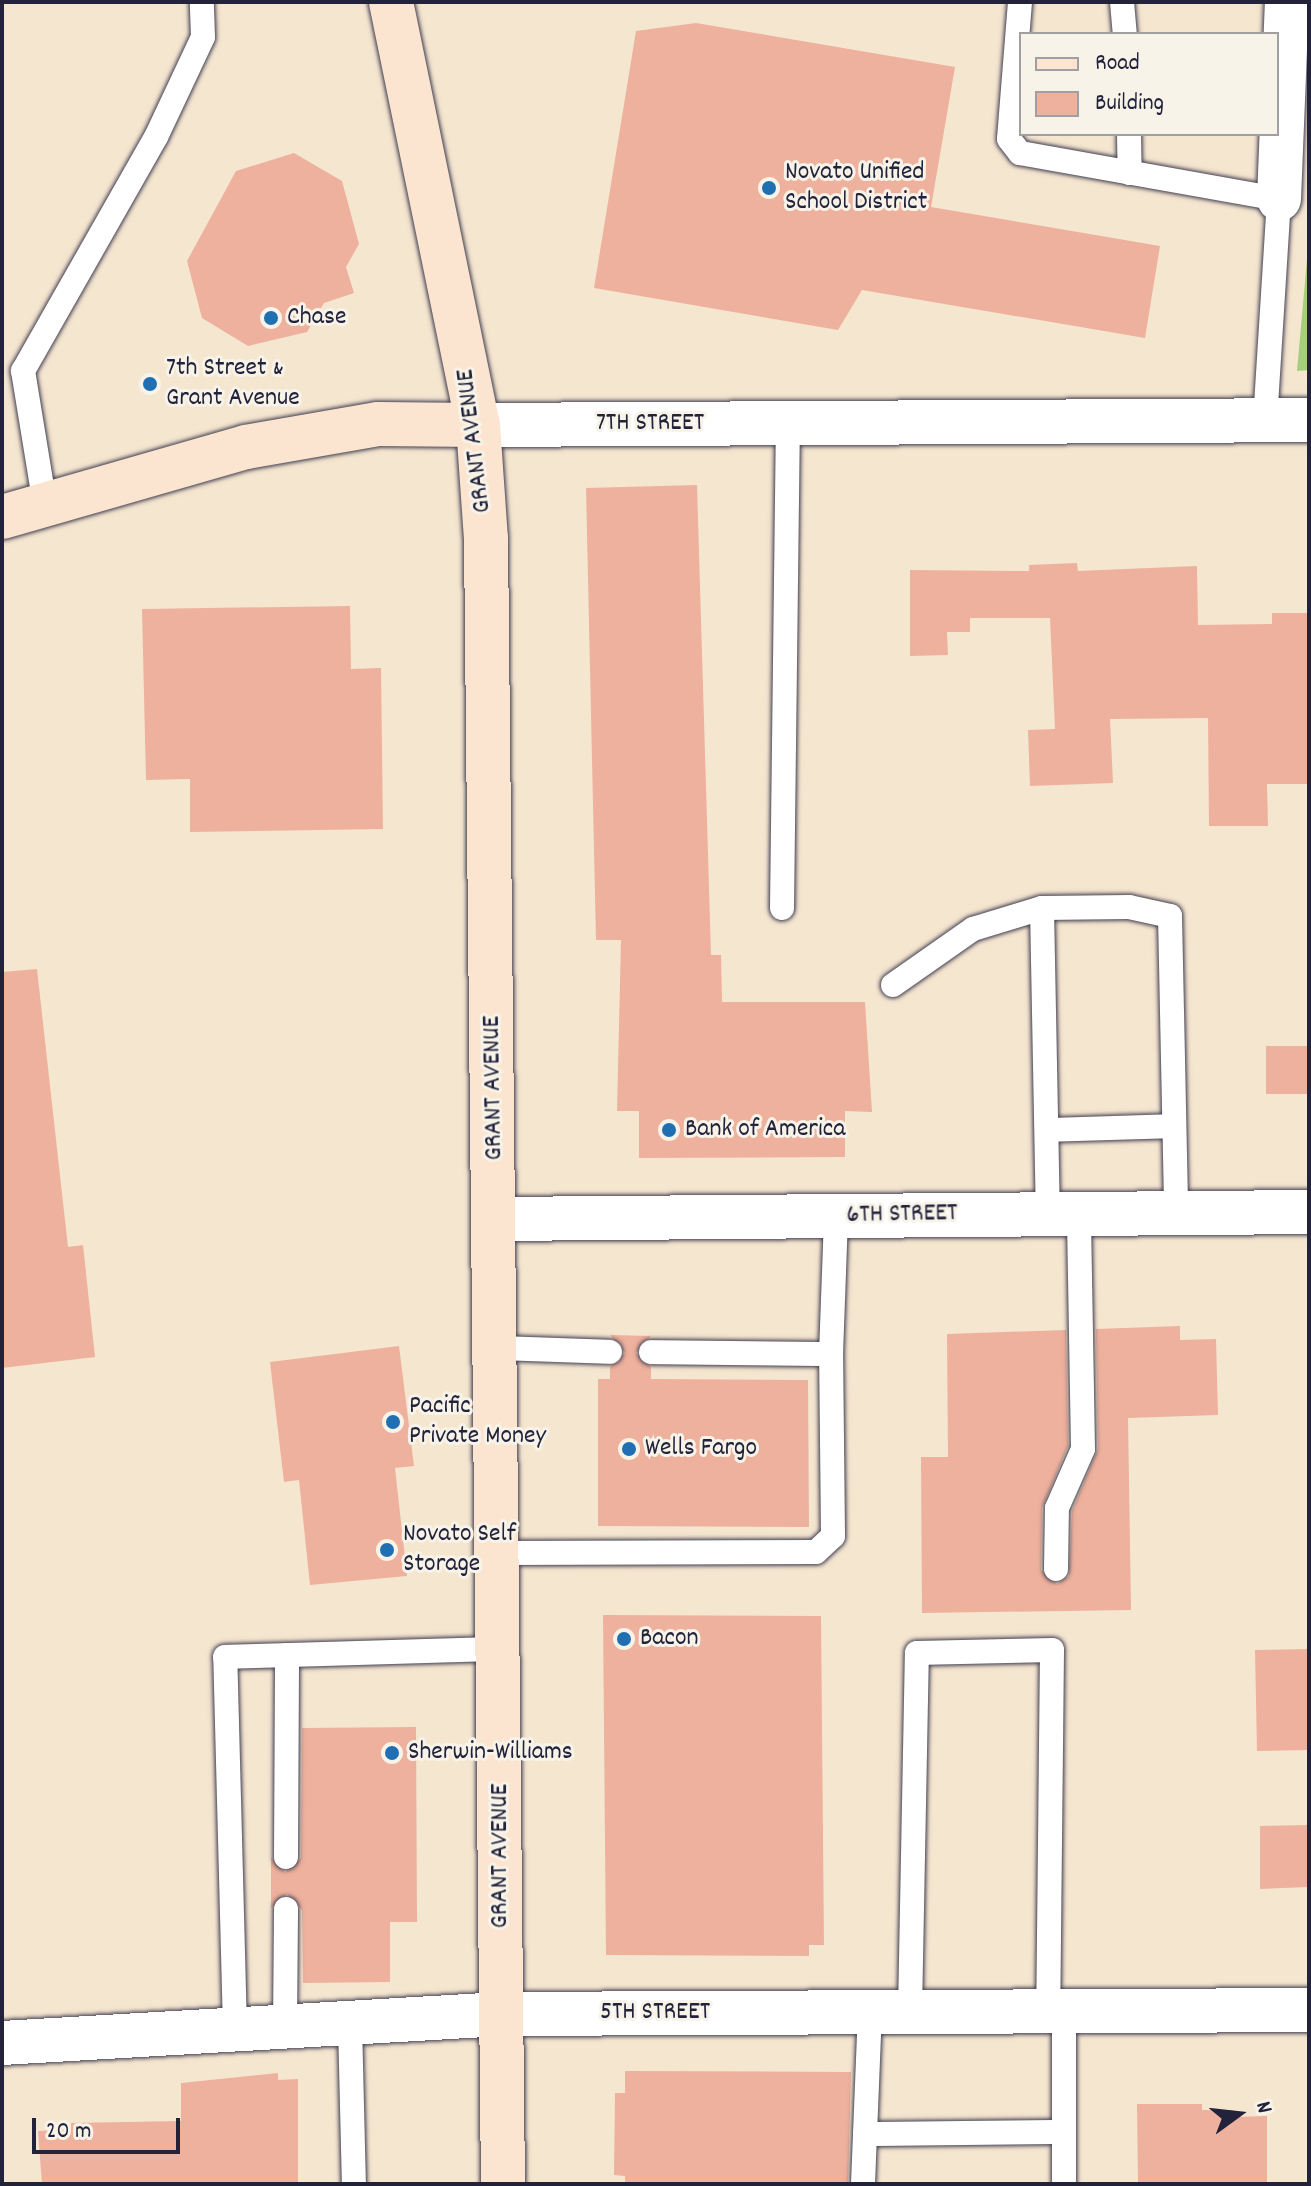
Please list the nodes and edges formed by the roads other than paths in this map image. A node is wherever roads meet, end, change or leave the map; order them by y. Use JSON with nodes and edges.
{"nodes":[{"id":1,"x":202,"y":2,"type":"edge"},
{"id":2,"x":391,"y":2,"type":"edge"},
{"id":3,"x":1020,"y":2,"type":"edge"},
{"id":4,"x":1122,"y":2,"type":"edge"},
{"id":5,"x":1287,"y":2,"type":"edge"},
{"id":6,"x":1125,"y":32,"type":"edge"},
{"id":7,"x":1129,"y":136,"type":"edge"},
{"id":8,"x":1130,"y":173,"type":"junction"},
{"id":9,"x":1279,"y":199,"type":"junction"},
{"id":10,"x":1265,"y":420,"type":"junction"},
{"id":11,"x":1309,"y":420,"type":"edge"},
{"id":12,"x":788,"y":423,"type":"junction"},
{"id":13,"x":478,"y":425,"type":"junction"},
{"id":14,"x":45,"y":505,"type":"junction"},
{"id":15,"x":2,"y":517,"type":"edge"},
{"id":16,"x":782,"y":908,"type":"dead end"},
{"id":17,"x":1042,"y":908,"type":"junction"},
{"id":18,"x":893,"y":985,"type":"dead end"},
{"id":19,"x":1173,"y":1126,"type":"junction"},
{"id":20,"x":1047,"y":1130,"type":"junction"},
{"id":21,"x":1309,"y":1212,"type":"edge"},
{"id":22,"x":1176,"y":1213,"type":"junction"},
{"id":23,"x":1064,"y":1214,"type":"junction"},
{"id":24,"x":836,"y":1216,"type":"junction"},
{"id":25,"x":495,"y":1219,"type":"junction"},
{"id":26,"x":497,"y":1348,"type":"junction"},
{"id":27,"x":610,"y":1352,"type":"dead end"},
{"id":28,"x":651,"y":1352,"type":"dead end"},
{"id":29,"x":831,"y":1354,"type":"junction"},
{"id":30,"x":498,"y":1553,"type":"junction"},
{"id":31,"x":1056,"y":1569,"type":"dead end"},
{"id":32,"x":499,"y":1649,"type":"junction"},
{"id":33,"x":287,"y":1655,"type":"junction"},
{"id":34,"x":286,"y":1857,"type":"dead end"},
{"id":35,"x":286,"y":1909,"type":"dead end"},
{"id":36,"x":1309,"y":2010,"type":"edge"},
{"id":37,"x":1056,"y":2011,"type":"junction"},
{"id":38,"x":890,"y":2012,"type":"junction"},
{"id":39,"x":502,"y":2014,"type":"junction"},
{"id":40,"x":350,"y":2024,"type":"junction"},
{"id":41,"x":285,"y":2027,"type":"junction"},
{"id":42,"x":235,"y":2029,"type":"junction"},
{"id":43,"x":2,"y":2043,"type":"edge"},
{"id":44,"x":1064,"y":2132,"type":"junction"},
{"id":45,"x":865,"y":2134,"type":"junction"},
{"id":46,"x":354,"y":2184,"type":"edge"},
{"id":47,"x":503,"y":2184,"type":"edge"},
{"id":48,"x":863,"y":2184,"type":"edge"},
{"id":49,"x":1064,"y":2184,"type":"edge"}],
"edges":[{"from":1,"to":14,"type":"lane"},
{"from":2,"to":13,"type":"street","name":"GRANT AVENUE"},
{"from":3,"to":8,"type":"lane"},
{"from":4,"to":6,"type":"lane"},
{"from":5,"to":9,"type":"street"},
{"from":7,"to":8,"type":"lane"},
{"from":8,"to":9,"type":"lane"},
{"from":9,"to":10,"type":"lane"},
{"from":10,"to":11,"type":"street","name":"7TH STREET"},
{"from":10,"to":12,"type":"street","name":"7TH STREET"},
{"from":12,"to":13,"type":"street","name":"7TH STREET"},
{"from":12,"to":16,"type":"lane"},
{"from":13,"to":14,"type":"street","name":"7TH STREET"},
{"from":13,"to":25,"type":"street","name":"GRANT AVENUE"},
{"from":14,"to":15,"type":"street","name":"7TH STREET"},
{"from":17,"to":18,"type":"lane"},
{"from":17,"to":19,"type":"lane"},
{"from":17,"to":20,"type":"lane"},
{"from":19,"to":20,"type":"lane"},
{"from":19,"to":22,"type":"lane"},
{"from":20,"to":23,"type":"lane"},
{"from":21,"to":22,"type":"street","name":"6TH STREET"},
{"from":22,"to":23,"type":"street","name":"6TH STREET"},
{"from":23,"to":24,"type":"street","name":"6TH STREET"},
{"from":23,"to":31,"type":"lane"},
{"from":24,"to":25,"type":"street","name":"6TH STREET"},
{"from":24,"to":29,"type":"lane"},
{"from":25,"to":26,"type":"street","name":"GRANT AVENUE"},
{"from":26,"to":27,"type":"lane"},
{"from":26,"to":30,"type":"street","name":"GRANT AVENUE"},
{"from":28,"to":29,"type":"lane"},
{"from":29,"to":30,"type":"lane"},
{"from":30,"to":32,"type":"street","name":"GRANT AVENUE"},
{"from":32,"to":33,"type":"lane"},
{"from":32,"to":39,"type":"street","name":"GRANT AVENUE"},
{"from":33,"to":34,"type":"lane"},
{"from":33,"to":42,"type":"lane"},
{"from":35,"to":41,"type":"lane"},
{"from":36,"to":37,"type":"street","name":"5TH STREET"},
{"from":37,"to":38,"type":"street","name":"5TH STREET"},
{"from":37,"to":38,"type":"lane"},
{"from":37,"to":44,"type":"lane"},
{"from":38,"to":39,"type":"street","name":"5TH STREET"},
{"from":38,"to":45,"type":"lane"},
{"from":39,"to":40,"type":"street","name":"5TH STREET"},
{"from":39,"to":47,"type":"street","name":"GRANT AVENUE"},
{"from":40,"to":41,"type":"street","name":"5TH STREET"},
{"from":40,"to":46,"type":"lane"},
{"from":41,"to":42,"type":"street","name":"5TH STREET"},
{"from":42,"to":43,"type":"street","name":"5TH STREET"},
{"from":44,"to":45,"type":"lane"},
{"from":44,"to":49,"type":"lane"},
{"from":45,"to":48,"type":"lane"}]}
